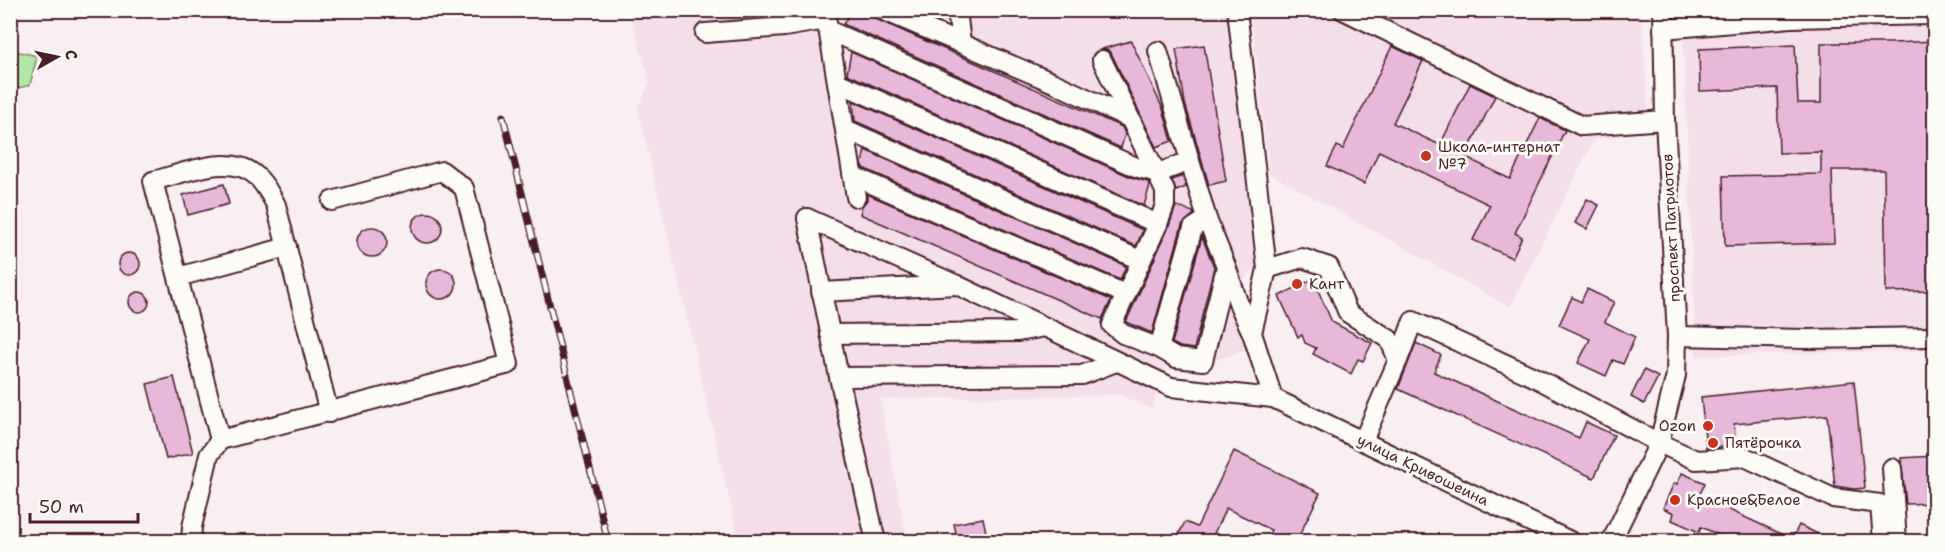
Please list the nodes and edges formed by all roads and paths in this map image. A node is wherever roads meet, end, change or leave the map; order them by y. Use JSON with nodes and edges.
{"nodes":[{"id":1,"x":882,"y":10,"type":"edge"},
{"id":2,"x":957,"y":10,"type":"edge"},
{"id":3,"x":1237,"y":10,"type":"edge"},
{"id":4,"x":1342,"y":10,"type":"edge"},
{"id":5,"x":1935,"y":15,"type":"edge"},
{"id":6,"x":788,"y":18,"type":"edge"},
{"id":7,"x":826,"y":20,"type":"edge"},
{"id":8,"x":1663,"y":20,"type":"edge"},
{"id":9,"x":705,"y":33,"type":"dead end"},
{"id":10,"x":961,"y":43,"type":"junction"},
{"id":11,"x":1158,"y":51,"type":"dead end"},
{"id":12,"x":1102,"y":60,"type":"dead end"},
{"id":13,"x":837,"y":82,"type":"junction"},
{"id":14,"x":1129,"y":118,"type":"junction"},
{"id":15,"x":1665,"y":120,"type":"junction"},
{"id":16,"x":845,"y":129,"type":"junction"},
{"id":17,"x":1190,"y":160,"type":"junction"},
{"id":18,"x":1158,"y":173,"type":"junction"},
{"id":19,"x":853,"y":176,"type":"junction"},
{"id":20,"x":856,"y":197,"type":"dead end"},
{"id":21,"x":332,"y":201,"type":"dead end"},
{"id":22,"x":1207,"y":219,"type":"junction"},
{"id":23,"x":1158,"y":224,"type":"junction"},
{"id":24,"x":287,"y":247,"type":"junction"},
{"id":25,"x":1140,"y":260,"type":"junction"},
{"id":26,"x":1226,"y":266,"type":"junction"},
{"id":27,"x":1266,"y":269,"type":"junction"},
{"id":28,"x":178,"y":277,"type":"junction"},
{"id":29,"x":957,"y":285,"type":"junction"},
{"id":30,"x":821,"y":292,"type":"junction"},
{"id":31,"x":1125,"y":294,"type":"junction"},
{"id":32,"x":1046,"y":327,"type":"junction"},
{"id":33,"x":1252,"y":333,"type":"junction"},
{"id":34,"x":830,"y":334,"type":"junction"},
{"id":35,"x":1677,"y":336,"type":"junction"},
{"id":36,"x":1935,"y":337,"type":"edge"},
{"id":37,"x":1160,"y":348,"type":"junction"},
{"id":38,"x":1398,"y":360,"type":"junction"},
{"id":39,"x":1116,"y":362,"type":"junction"},
{"id":40,"x":839,"y":377,"type":"junction"},
{"id":41,"x":1273,"y":398,"type":"junction"},
{"id":42,"x":329,"y":413,"type":"junction"},
{"id":43,"x":220,"y":440,"type":"junction"},
{"id":44,"x":1363,"y":441,"type":"junction"},
{"id":45,"x":1659,"y":443,"type":"junction"},
{"id":46,"x":1892,"y":468,"type":"dead end"},
{"id":47,"x":191,"y":542,"type":"edge"},
{"id":48,"x":876,"y":542,"type":"edge"},
{"id":49,"x":1572,"y":542,"type":"edge"},
{"id":50,"x":1611,"y":542,"type":"edge"},
{"id":51,"x":1883,"y":542,"type":"edge"},
{"id":52,"x":1897,"y":542,"type":"edge"}],
"edges":[{"from":1,"to":10,"type":"street"},
{"from":2,"to":10,"type":"street"},
{"from":3,"to":27,"type":"street"},
{"from":4,"to":15,"type":"street"},
{"from":5,"to":8,"type":"street"},
{"from":6,"to":7,"type":"street"},
{"from":6,"to":9,"type":"street"},
{"from":7,"to":13,"type":"street"},
{"from":7,"to":18,"type":"street"},
{"from":8,"to":15,"type":"street","name":"проспект Патриотов"},
{"from":10,"to":14,"type":"street"},
{"from":11,"to":17,"type":"street"},
{"from":12,"to":14,"type":"street"},
{"from":13,"to":16,"type":"street"},
{"from":13,"to":23,"type":"street"},
{"from":14,"to":18,"type":"street"},
{"from":15,"to":35,"type":"street","name":"проспект Патриотов"},
{"from":16,"to":19,"type":"street"},
{"from":16,"to":25,"type":"street"},
{"from":17,"to":18,"type":"street"},
{"from":17,"to":22,"type":"street"},
{"from":18,"to":23,"type":"street"},
{"from":19,"to":20,"type":"street"},
{"from":19,"to":31,"type":"street"},
{"from":21,"to":42,"type":"street"},
{"from":22,"to":26,"type":"street"},
{"from":22,"to":37,"type":"street"},
{"from":23,"to":25,"type":"street"},
{"from":24,"to":28,"type":"street"},
{"from":24,"to":28,"type":"street"},
{"from":24,"to":42,"type":"street"},
{"from":25,"to":31,"type":"street"},
{"from":26,"to":33,"type":"street"},
{"from":26,"to":37,"type":"street"},
{"from":27,"to":33,"type":"street"},
{"from":27,"to":38,"type":"street"},
{"from":28,"to":43,"type":"street"},
{"from":29,"to":30,"type":"street"},
{"from":29,"to":30,"type":"street","name":"улица Кривошеина"},
{"from":29,"to":32,"type":"street","name":"улица Кривошеина"},
{"from":30,"to":34,"type":"street"},
{"from":31,"to":37,"type":"street"},
{"from":32,"to":34,"type":"street"},
{"from":32,"to":39,"type":"street","name":"улица Кривошеина"},
{"from":33,"to":41,"type":"street"},
{"from":34,"to":40,"type":"street"},
{"from":35,"to":36,"type":"street"},
{"from":35,"to":45,"type":"street","name":"проспект Патриотов"},
{"from":38,"to":44,"type":"street"},
{"from":38,"to":45,"type":"street"},
{"from":39,"to":40,"type":"street"},
{"from":39,"to":41,"type":"street","name":"улица Кривошеина"},
{"from":40,"to":48,"type":"street"},
{"from":41,"to":44,"type":"street","name":"улица Кривошеина"},
{"from":42,"to":43,"type":"street"},
{"from":43,"to":47,"type":"street"},
{"from":44,"to":49,"type":"street","name":"улица Кривошеина"},
{"from":45,"to":50,"type":"street","name":"проспект Патриотов"},
{"from":45,"to":51,"type":"street"},
{"from":46,"to":52,"type":"street"}]}
